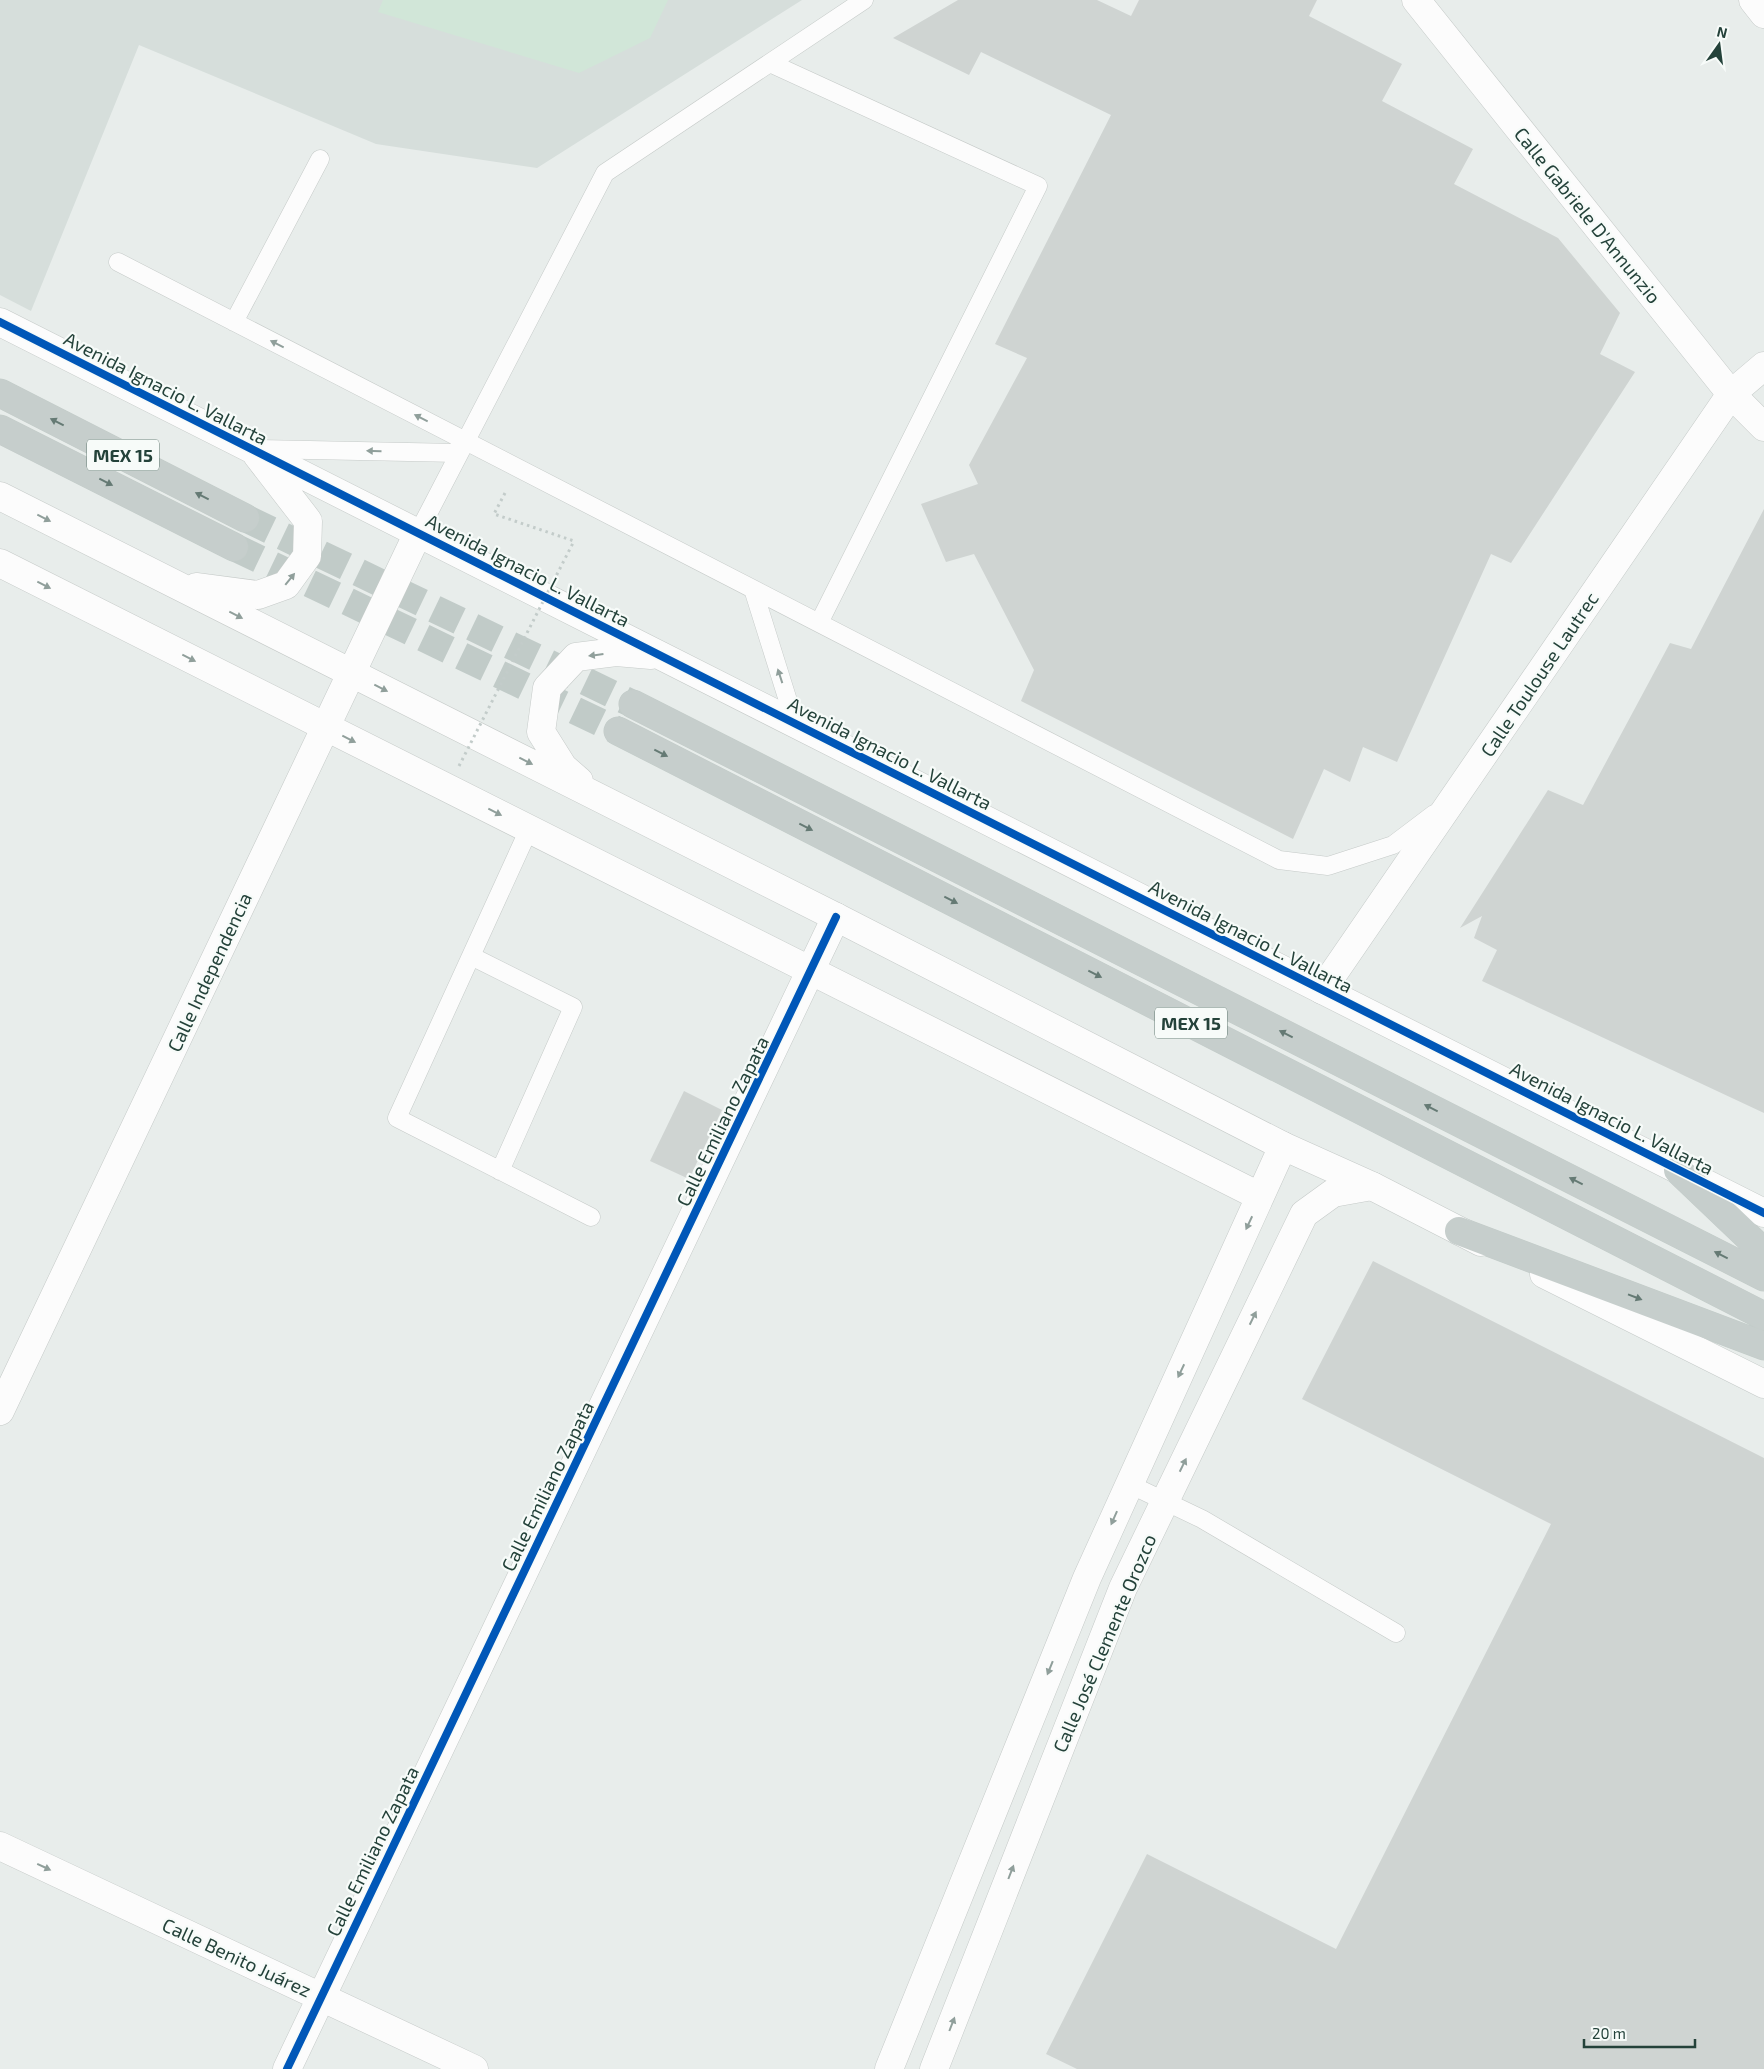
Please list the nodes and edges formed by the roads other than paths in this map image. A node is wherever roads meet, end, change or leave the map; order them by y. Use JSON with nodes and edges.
{"nodes":[{"id":1,"x":864,"y":0,"type":"edge"},
{"id":2,"x":1416,"y":0,"type":"edge"},
{"id":3,"x":1753,"y":0,"type":"edge"},
{"id":4,"x":1764,"y":14,"type":"edge"},
{"id":5,"x":770,"y":63,"type":"junction"},
{"id":6,"x":320,"y":159,"type":"dead end"},
{"id":7,"x":118,"y":262,"type":"dead end"},
{"id":8,"x":0,"y":322,"type":"edge"},
{"id":9,"x":234,"y":322,"type":"junction"},
{"id":10,"x":1764,"y":366,"type":"edge"},
{"id":11,"x":0,"y":392,"type":"edge"},
{"id":12,"x":1731,"y":394,"type":"junction"},
{"id":13,"x":1764,"y":427,"type":"edge"},
{"id":14,"x":0,"y":429,"type":"edge"},
{"id":15,"x":461,"y":447,"type":"junction"},
{"id":16,"x":252,"y":449,"type":"junction"},
{"id":17,"x":0,"y":496,"type":"edge"},
{"id":18,"x":245,"y":518,"type":"tunnel mouth"},
{"id":19,"x":418,"y":533,"type":"junction"},
{"id":20,"x":234,"y":547,"type":"tunnel mouth"},
{"id":21,"x":0,"y":564,"type":"edge"},
{"id":22,"x":177,"y":585,"type":"junction"},
{"id":23,"x":752,"y":589,"type":"junction"},
{"id":24,"x":819,"y":623,"type":"junction"},
{"id":25,"x":662,"y":656,"type":"junction"},
{"id":26,"x":351,"y":673,"type":"junction"},
{"id":27,"x":633,"y":704,"type":"tunnel mouth"},
{"id":28,"x":795,"y":723,"type":"junction"},
{"id":29,"x":325,"y":727,"type":"junction"},
{"id":30,"x":618,"y":730,"type":"tunnel mouth"},
{"id":31,"x":594,"y":795,"type":"junction"},
{"id":32,"x":1451,"y":802,"type":"junction"},
{"id":33,"x":529,"y":829,"type":"junction"},
{"id":34,"x":836,"y":917,"type":"junction"},
{"id":35,"x":471,"y":956,"type":"junction"},
{"id":36,"x":811,"y":971,"type":"junction"},
{"id":37,"x":1322,"y":990,"type":"junction"},
{"id":38,"x":1283,"y":1146,"type":"junction"},
{"id":39,"x":1678,"y":1170,"type":"junction"},
{"id":40,"x":500,"y":1171,"type":"junction"},
{"id":41,"x":1372,"y":1186,"type":"junction"},
{"id":42,"x":1259,"y":1196,"type":"junction"},
{"id":43,"x":1764,"y":1213,"type":"edge"},
{"id":44,"x":591,"y":1217,"type":"dead end"},
{"id":45,"x":1459,"y":1231,"type":"junction"},
{"id":46,"x":1764,"y":1252,"type":"edge"},
{"id":47,"x":1764,"y":1277,"type":"edge"},
{"id":48,"x":1764,"y":1316,"type":"edge"},
{"id":49,"x":1764,"y":1346,"type":"edge"},
{"id":50,"x":1764,"y":1384,"type":"edge"},
{"id":51,"x":0,"y":1411,"type":"edge"},
{"id":52,"x":1129,"y":1484,"type":"junction"},
{"id":53,"x":1165,"y":1502,"type":"junction"},
{"id":54,"x":1396,"y":1633,"type":"dead end"},
{"id":55,"x":0,"y":1846,"type":"edge"},
{"id":56,"x":321,"y":1997,"type":"junction"},
{"id":57,"x":287,"y":2069,"type":"edge"},
{"id":58,"x":474,"y":2069,"type":"edge"},
{"id":59,"x":889,"y":2069,"type":"edge"},
{"id":60,"x":934,"y":2069,"type":"edge"}],
"edges":[{"from":1,"to":5,"type":"lane"},
{"from":2,"to":12,"type":"street","name":"Calle Gabriele D'Annunzio"},
{"from":3,"to":4,"type":"street"},
{"from":5,"to":15,"type":"lane"},
{"from":5,"to":24,"type":"lane"},
{"from":6,"to":9,"type":"lane"},
{"from":7,"to":9,"type":"lane"},
{"from":8,"to":16,"type":"street","name":"Avenida Ignacio L. Vallarta"},
{"from":15,"to":9,"type":"lane","one_way":true},
{"from":10,"to":12,"type":"street","name":"Calle Toulouse Lautrec"},
{"from":18,"to":11,"type":"highway","number":"MEX 15","one_way":true},
{"from":12,"to":13,"type":"street","name":"Calle Gabriele D'Annunzio"},
{"from":12,"to":32,"type":"street","name":"Calle Toulouse Lautrec"},
{"from":14,"to":20,"type":"highway","number":"MEX 15","one_way":true},
{"from":15,"to":16,"type":"lane","one_way":true},
{"from":15,"to":19,"type":"lane"},
{"from":15,"to":23,"type":"lane"},
{"from":16,"to":19,"type":"street","name":"Avenida Ignacio L. Vallarta"},
{"from":22,"to":16,"type":"street","one_way":true},
{"from":17,"to":22,"type":"street","one_way":true},
{"from":19,"to":25,"type":"street","name":"Avenida Ignacio L. Vallarta"},
{"from":19,"to":26,"type":"street","name":"Calle Independencia"},
{"from":21,"to":29,"type":"street","one_way":true},
{"from":22,"to":26,"type":"street","one_way":true},
{"from":23,"to":24,"type":"lane"},
{"from":28,"to":23,"type":"lane","one_way":true},
{"from":24,"to":32,"type":"lane"},
{"from":25,"to":28,"type":"street","name":"Avenida Ignacio L. Vallarta"},
{"from":25,"to":31,"type":"street","one_way":true},
{"from":26,"to":29,"type":"street","name":"Calle Independencia"},
{"from":26,"to":31,"type":"street","one_way":true},
{"from":47,"to":27,"type":"highway","number":"MEX 15","one_way":true},
{"from":28,"to":37,"type":"street","name":"Avenida Ignacio L. Vallarta"},
{"from":29,"to":33,"type":"street","one_way":true},
{"from":29,"to":51,"type":"street","name":"Calle Independencia"},
{"from":30,"to":48,"type":"highway","number":"MEX 15","one_way":true},
{"from":31,"to":34,"type":"street"},
{"from":32,"to":37,"type":"street","name":"Calle Toulouse Lautrec"},
{"from":33,"to":35,"type":"lane"},
{"from":33,"to":36,"type":"street"},
{"from":34,"to":36,"type":"street","name":"Calle Emiliano Zapata"},
{"from":34,"to":38,"type":"street"},
{"from":35,"to":40,"type":"lane"},
{"from":35,"to":40,"type":"lane"},
{"from":36,"to":42,"type":"street"},
{"from":36,"to":56,"type":"street","name":"Calle Emiliano Zapata"},
{"from":37,"to":39,"type":"street","name":"Avenida Ignacio L. Vallarta"},
{"from":38,"to":41,"type":"street"},
{"from":38,"to":42,"type":"street","name":"Calle José Clemente Orozco"},
{"from":39,"to":43,"type":"street","name":"Avenida Ignacio L. Vallarta"},
{"from":39,"to":46,"type":"highway"},
{"from":40,"to":44,"type":"lane"},
{"from":41,"to":45,"type":"street"},
{"from":53,"to":41,"type":"street","name":"Calle José Clemente Orozco","one_way":true},
{"from":42,"to":52,"type":"street","name":"Calle José Clemente Orozco","one_way":true},
{"from":45,"to":49,"type":"highway","one_way":true},
{"from":45,"to":50,"type":"street"},
{"from":52,"to":53,"type":"lane"},
{"from":52,"to":59,"type":"street","name":"Calle José Clemente Orozco","one_way":true},
{"from":53,"to":54,"type":"lane"},
{"from":60,"to":53,"type":"street","name":"Calle José Clemente Orozco","one_way":true},
{"from":55,"to":56,"type":"street","name":"Calle Benito Juárez","one_way":true},
{"from":56,"to":57,"type":"street","name":"Calle Emiliano Zapata"},
{"from":56,"to":58,"type":"street","name":"Calle Benito Juárez"}]}
